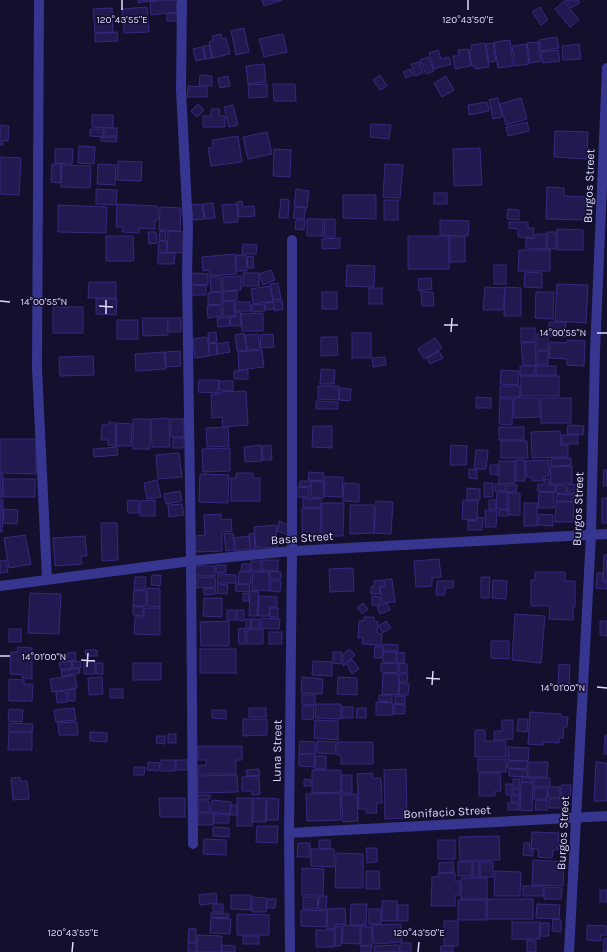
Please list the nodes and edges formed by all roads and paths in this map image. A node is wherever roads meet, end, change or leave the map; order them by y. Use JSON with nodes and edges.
{"nodes":[{"id":1,"x":39,"y":0,"type":"edge"},
{"id":2,"x":182,"y":0,"type":"edge"},
{"id":3,"x":607,"y":68,"type":"edge"},
{"id":4,"x":292,"y":240,"type":"dead end"},
{"id":5,"x":591,"y":534,"type":"junction"},
{"id":6,"x":607,"y":534,"type":"edge"},
{"id":7,"x":292,"y":551,"type":"junction"},
{"id":8,"x":191,"y":561,"type":"junction"},
{"id":9,"x":47,"y":579,"type":"junction"},
{"id":10,"x":0,"y":586,"type":"edge"},
{"id":11,"x":607,"y":816,"type":"edge"},
{"id":12,"x":576,"y":818,"type":"junction"},
{"id":13,"x":289,"y":833,"type":"junction"},
{"id":14,"x":193,"y":844,"type":"dead end"},
{"id":15,"x":290,"y":952,"type":"edge"},
{"id":16,"x":569,"y":952,"type":"edge"}],
"edges":[{"from":1,"to":9,"type":"street"},
{"from":2,"to":8,"type":"street"},
{"from":3,"to":5,"type":"street","name":"Burgos Street"},
{"from":4,"to":7,"type":"street","name":"Luna Street"},
{"from":5,"to":6,"type":"street","name":"Basa Street"},
{"from":5,"to":7,"type":"street","name":"Basa Street"},
{"from":5,"to":12,"type":"street","name":"Burgos Street"},
{"from":7,"to":8,"type":"street","name":"Basa Street"},
{"from":7,"to":13,"type":"street","name":"Luna Street"},
{"from":8,"to":9,"type":"street","name":"Basa Street"},
{"from":8,"to":14,"type":"street"},
{"from":9,"to":10,"type":"street","name":"Basa Street"},
{"from":11,"to":12,"type":"street","name":"Bonifacio Street"},
{"from":12,"to":13,"type":"street","name":"Bonifacio Street"},
{"from":12,"to":16,"type":"street","name":"Burgos Street"},
{"from":13,"to":15,"type":"street","name":"Luna Street"}]}
